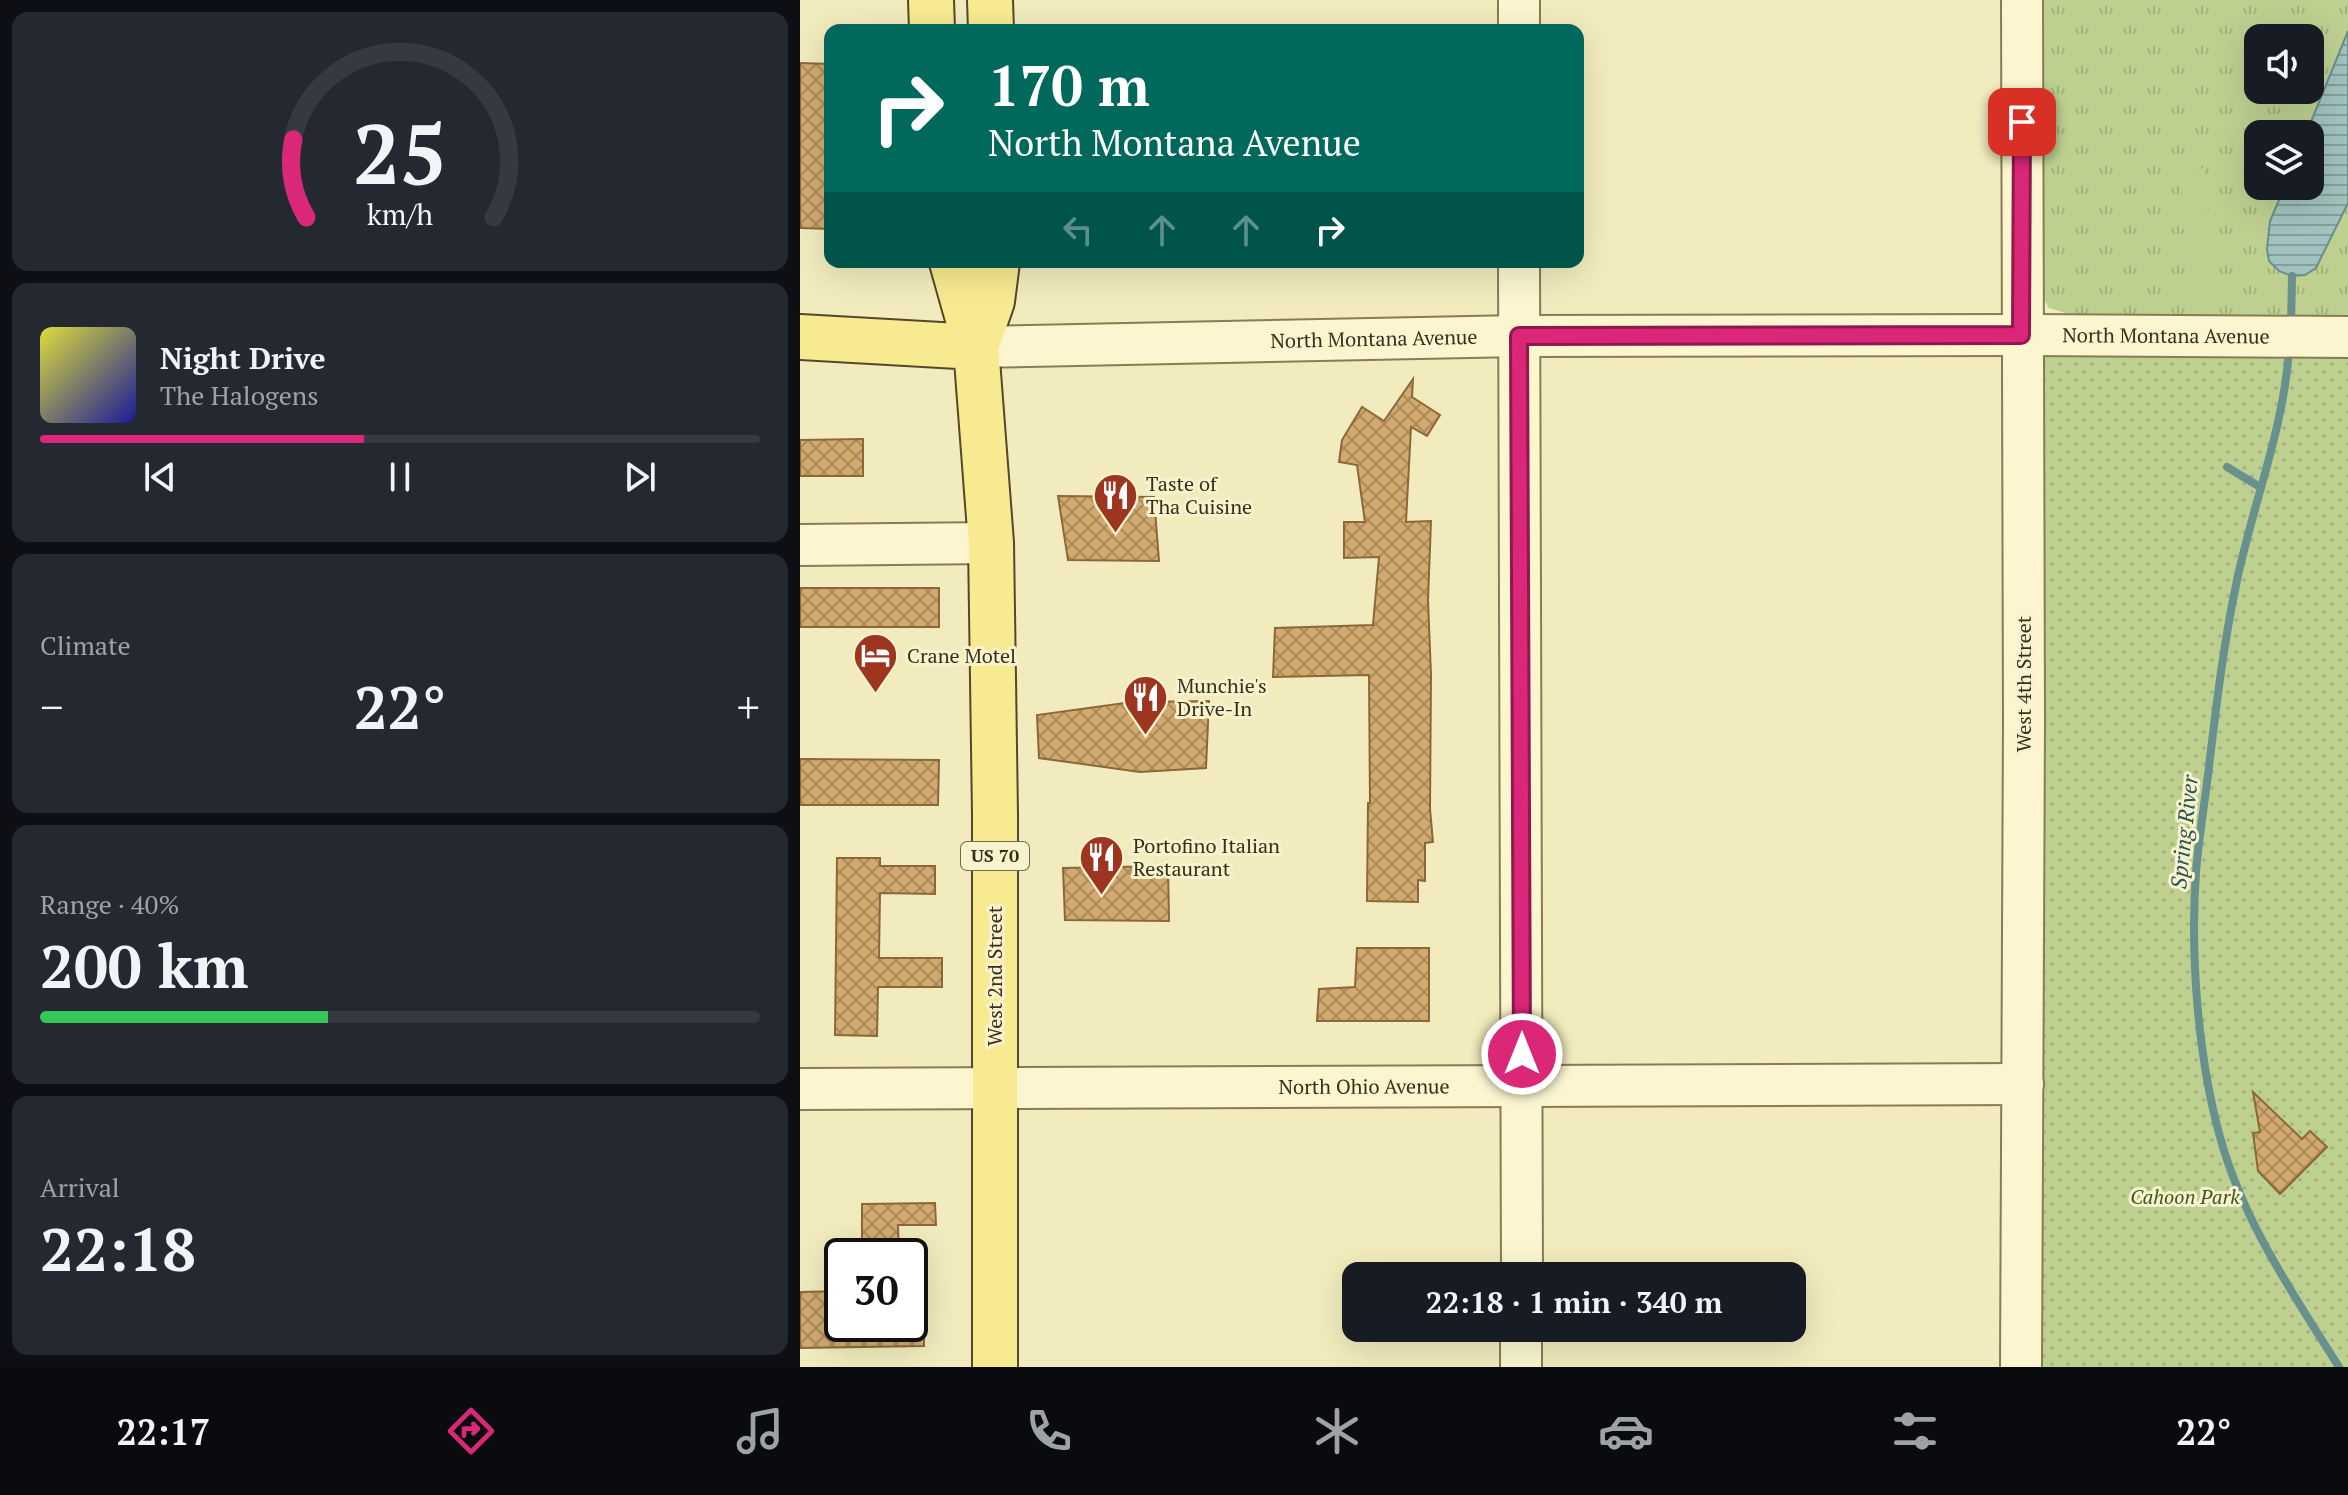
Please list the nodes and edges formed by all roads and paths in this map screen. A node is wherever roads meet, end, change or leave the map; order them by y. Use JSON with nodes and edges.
{"nodes":[{"id":1,"x":931,"y":0,"type":"edge"},
{"id":2,"x":990,"y":0,"type":"edge"},
{"id":3,"x":1519,"y":0,"type":"edge"},
{"id":4,"x":2022,"y":0,"type":"edge"},
{"id":5,"x":932,"y":24,"type":"edge"},
{"id":6,"x":991,"y":24,"type":"edge"},
{"id":7,"x":1519,"y":24,"type":"edge"},
{"id":8,"x":954,"y":268,"type":"edge"},
{"id":9,"x":996,"y":268,"type":"edge"},
{"id":10,"x":1519,"y":268,"type":"edge"},
{"id":11,"x":2021,"y":335,"type":"junction"},
{"id":12,"x":1519,"y":336,"type":"junction"},
{"id":13,"x":800,"y":337,"type":"edge"},
{"id":14,"x":2348,"y":337,"type":"edge"},
{"id":15,"x":976,"y":347,"type":"junction"},
{"id":16,"x":991,"y":543,"type":"junction"},
{"id":17,"x":800,"y":545,"type":"edge"},
{"id":18,"x":2023,"y":1084,"type":"junction"},
{"id":19,"x":1522,"y":1086,"type":"junction"},
{"id":20,"x":995,"y":1087,"type":"junction"},
{"id":21,"x":800,"y":1089,"type":"edge"},
{"id":22,"x":1522,"y":1262,"type":"edge"},
{"id":23,"x":1521,"y":1342,"type":"edge"},
{"id":24,"x":995,"y":1367,"type":"edge"},
{"id":25,"x":1521,"y":1367,"type":"edge"},
{"id":26,"x":2021,"y":1367,"type":"edge"}],
"edges":[{"from":1,"to":5,"type":"main road"},
{"from":2,"to":6,"type":"main road"},
{"from":3,"to":7,"type":"street"},
{"from":4,"to":11,"type":"street","name":"West 4th Street"},
{"from":8,"to":15,"type":"main road","name":"West 2nd Street","number":"US 70"},
{"from":9,"to":15,"type":"main road","name":"West 2nd Street","number":"US 70"},
{"from":10,"to":12,"type":"street"},
{"from":11,"to":12,"type":"street","name":"North Montana Avenue"},
{"from":11,"to":14,"type":"street","name":"North Montana Avenue"},
{"from":11,"to":18,"type":"street","name":"West 4th Street"},
{"from":12,"to":15,"type":"street","name":"North Montana Avenue"},
{"from":12,"to":19,"type":"street"},
{"from":13,"to":15,"type":"main road"},
{"from":15,"to":16,"type":"main road","name":"West 2nd Street","number":"US 70"},
{"from":16,"to":17,"type":"street"},
{"from":16,"to":20,"type":"main road","name":"West 2nd Street","number":"US 70"},
{"from":18,"to":19,"type":"street","name":"North Ohio Avenue"},
{"from":18,"to":26,"type":"street","name":"West 4th Street"},
{"from":19,"to":20,"type":"street","name":"North Ohio Avenue"},
{"from":19,"to":22,"type":"street"},
{"from":20,"to":21,"type":"street","name":"North Ohio Avenue"},
{"from":20,"to":24,"type":"main road","name":"West 2nd Street","number":"US 70"},
{"from":23,"to":25,"type":"street"}]}
